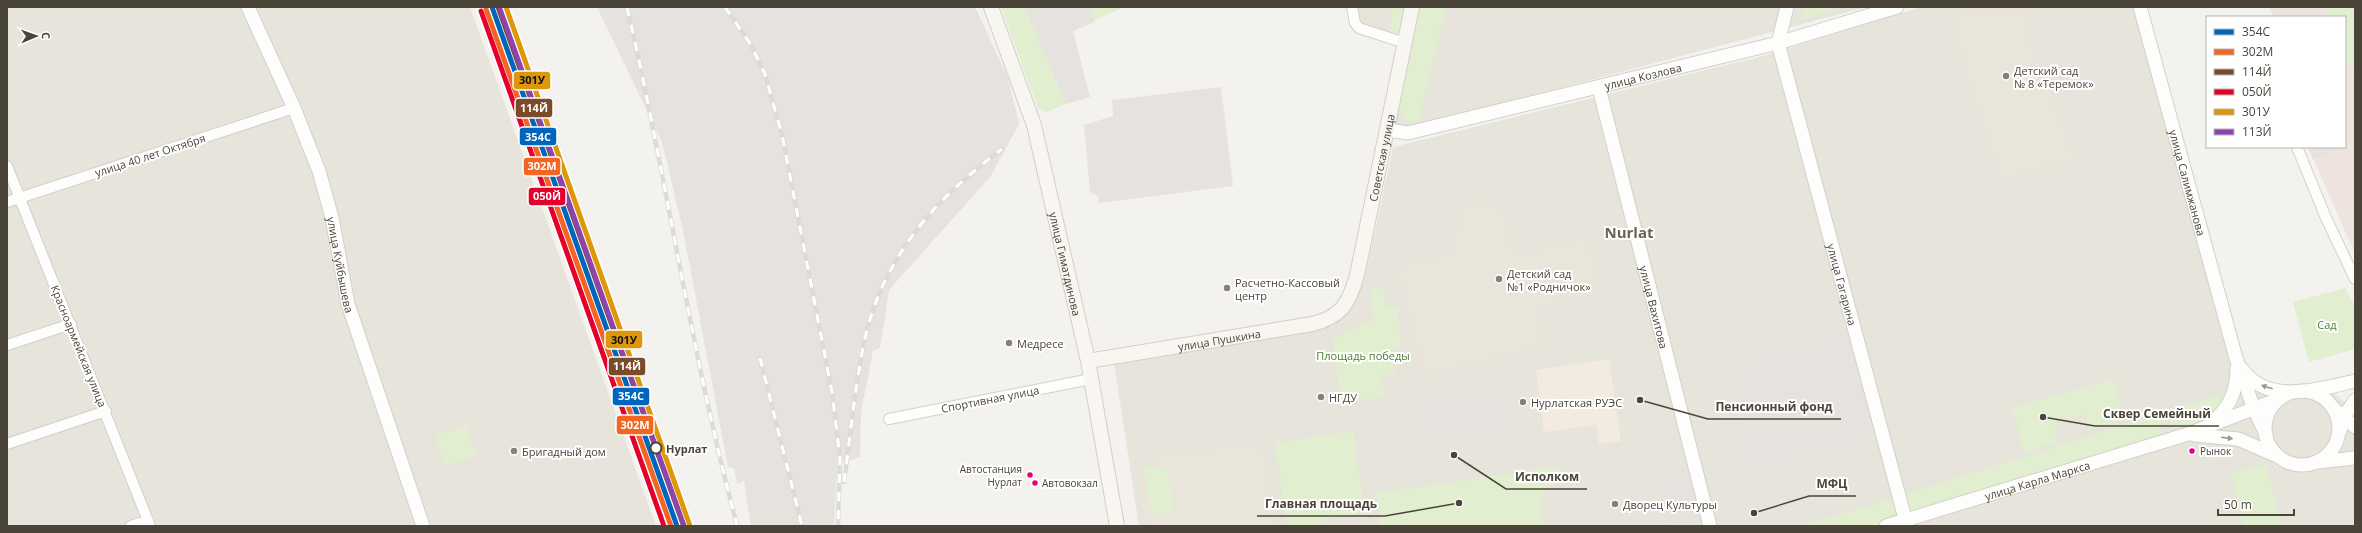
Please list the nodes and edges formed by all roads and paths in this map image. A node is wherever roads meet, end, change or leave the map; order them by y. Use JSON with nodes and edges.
{"nodes":[{"id":1,"x":248,"y":7,"type":"edge"},
{"id":2,"x":991,"y":7,"type":"edge"},
{"id":3,"x":1352,"y":7,"type":"edge"},
{"id":4,"x":1412,"y":7,"type":"edge"},
{"id":5,"x":1787,"y":7,"type":"edge"},
{"id":6,"x":1897,"y":7,"type":"edge"},
{"id":7,"x":2140,"y":7,"type":"edge"},
{"id":8,"x":1778,"y":42,"type":"junction"},
{"id":9,"x":1405,"y":43,"type":"junction"},
{"id":10,"x":1599,"y":88,"type":"junction"},
{"id":11,"x":294,"y":108,"type":"junction"},
{"id":12,"x":1387,"y":130,"type":"junction"},
{"id":13,"x":2297,"y":148,"type":"edge"},
{"id":14,"x":7,"y":166,"type":"edge"},
{"id":15,"x":20,"y":198,"type":"junction"},
{"id":16,"x":7,"y":202,"type":"edge"},
{"id":17,"x":2355,"y":279,"type":"edge"},
{"id":18,"x":1344,"y":306,"type":"joint"},
{"id":19,"x":71,"y":324,"type":"junction"},
{"id":20,"x":7,"y":345,"type":"edge"},
{"id":21,"x":2236,"y":358,"type":"junction"},
{"id":22,"x":1088,"y":361,"type":"junction"},
{"id":23,"x":1092,"y":379,"type":"junction"},
{"id":24,"x":2355,"y":381,"type":"edge"},
{"id":25,"x":2306,"y":392,"type":"junction"},
{"id":26,"x":2281,"y":398,"type":"junction"},
{"id":27,"x":2355,"y":400,"type":"edge"},
{"id":28,"x":2331,"y":406,"type":"junction"},
{"id":29,"x":2254,"y":409,"type":"junction"},
{"id":30,"x":106,"y":411,"type":"junction"},
{"id":31,"x":2344,"y":417,"type":"junction"},
{"id":32,"x":890,"y":419,"type":"dead end"},
{"id":33,"x":2355,"y":427,"type":"edge"},
{"id":34,"x":2203,"y":429,"type":"junction"},
{"id":35,"x":2188,"y":434,"type":"junction"},
{"id":36,"x":2266,"y":434,"type":"junction"},
{"id":37,"x":2336,"y":442,"type":"junction"},
{"id":38,"x":7,"y":444,"type":"edge"},
{"id":39,"x":2279,"y":457,"type":"junction"},
{"id":40,"x":2355,"y":458,"type":"edge"},
{"id":41,"x":2314,"y":463,"type":"junction"},
{"id":42,"x":149,"y":523,"type":"edge"},
{"id":43,"x":1906,"y":523,"type":"edge"},
{"id":44,"x":131,"y":526,"type":"edge"},
{"id":45,"x":423,"y":526,"type":"edge"},
{"id":46,"x":1117,"y":526,"type":"edge"},
{"id":47,"x":1710,"y":526,"type":"edge"},
{"id":48,"x":1886,"y":526,"type":"edge"}],
"edges":[{"from":1,"to":11,"type":"street","name":"улица Куйбышева"},
{"from":2,"to":22,"type":"main road","name":"улица Гиматдинова"},
{"from":3,"to":9,"type":"street"},
{"from":4,"to":9,"type":"main road","name":"Советская улица"},
{"from":5,"to":8,"type":"street"},
{"from":6,"to":8,"type":"street","name":"улица Козлова"},
{"from":7,"to":21,"type":"street","name":"улица Салимжанова"},
{"from":8,"to":10,"type":"street","name":"улица Козлова"},
{"from":8,"to":43,"type":"street","name":"улица Гагарина"},
{"from":9,"to":12,"type":"main road","name":"Советская улица"},
{"from":10,"to":12,"type":"street","name":"улица Козлова"},
{"from":10,"to":47,"type":"street","name":"улица Вахитова"},
{"from":11,"to":15,"type":"street","name":"улица 40 лет Октября"},
{"from":11,"to":45,"type":"street","name":"улица Куйбышева"},
{"from":12,"to":18,"type":"main road","name":"Советская улица"},
{"from":13,"to":17,"type":"street"},
{"from":14,"to":15,"type":"street","name":"Красноармейская улица"},
{"from":15,"to":16,"type":"street","name":"улица 40 лет Октября"},
{"from":15,"to":19,"type":"street","name":"Красноармейская улица"},
{"from":18,"to":22,"type":"main road","name":"улица Пушкина"},
{"from":19,"to":20,"type":"street"},
{"from":19,"to":30,"type":"street","name":"Красноармейская улица"},
{"from":25,"to":21,"type":"street","one_way":true},
{"from":21,"to":29,"type":"street"},
{"from":21,"to":34,"type":"street"},
{"from":22,"to":23,"type":"main road","name":"улица Гиматдинова"},
{"from":23,"to":32,"type":"street","name":"Спортивная улица"},
{"from":23,"to":46,"type":"main road","name":"улица Гиматдинова"},
{"from":24,"to":25,"type":"street"},
{"from":25,"to":26,"type":"street"},
{"from":25,"to":28,"type":"street"},
{"from":26,"to":29,"type":"street","name":"улица Карла Маркса"},
{"from":26,"to":36,"type":"street"},
{"from":27,"to":31,"type":"street"},
{"from":28,"to":31,"type":"street"},
{"from":28,"to":37,"type":"street"},
{"from":29,"to":34,"type":"street","name":"улица Карла Маркса"},
{"from":29,"to":36,"type":"street"},
{"from":30,"to":38,"type":"street"},
{"from":30,"to":42,"type":"street","name":"Красноармейская улица"},
{"from":31,"to":33,"type":"street"},
{"from":31,"to":37,"type":"street"},
{"from":34,"to":35,"type":"street","name":"улица Карла Маркса"},
{"from":35,"to":39,"type":"street","name":"улица Карла Маркса","one_way":true},
{"from":35,"to":43,"type":"street","name":"улица Карла Маркса"},
{"from":36,"to":39,"type":"street"},
{"from":37,"to":41,"type":"street"},
{"from":39,"to":41,"type":"street"},
{"from":40,"to":41,"type":"street"},
{"from":42,"to":44,"type":"street"},
{"from":43,"to":48,"type":"street","name":"улица Карла Маркса"}]}
